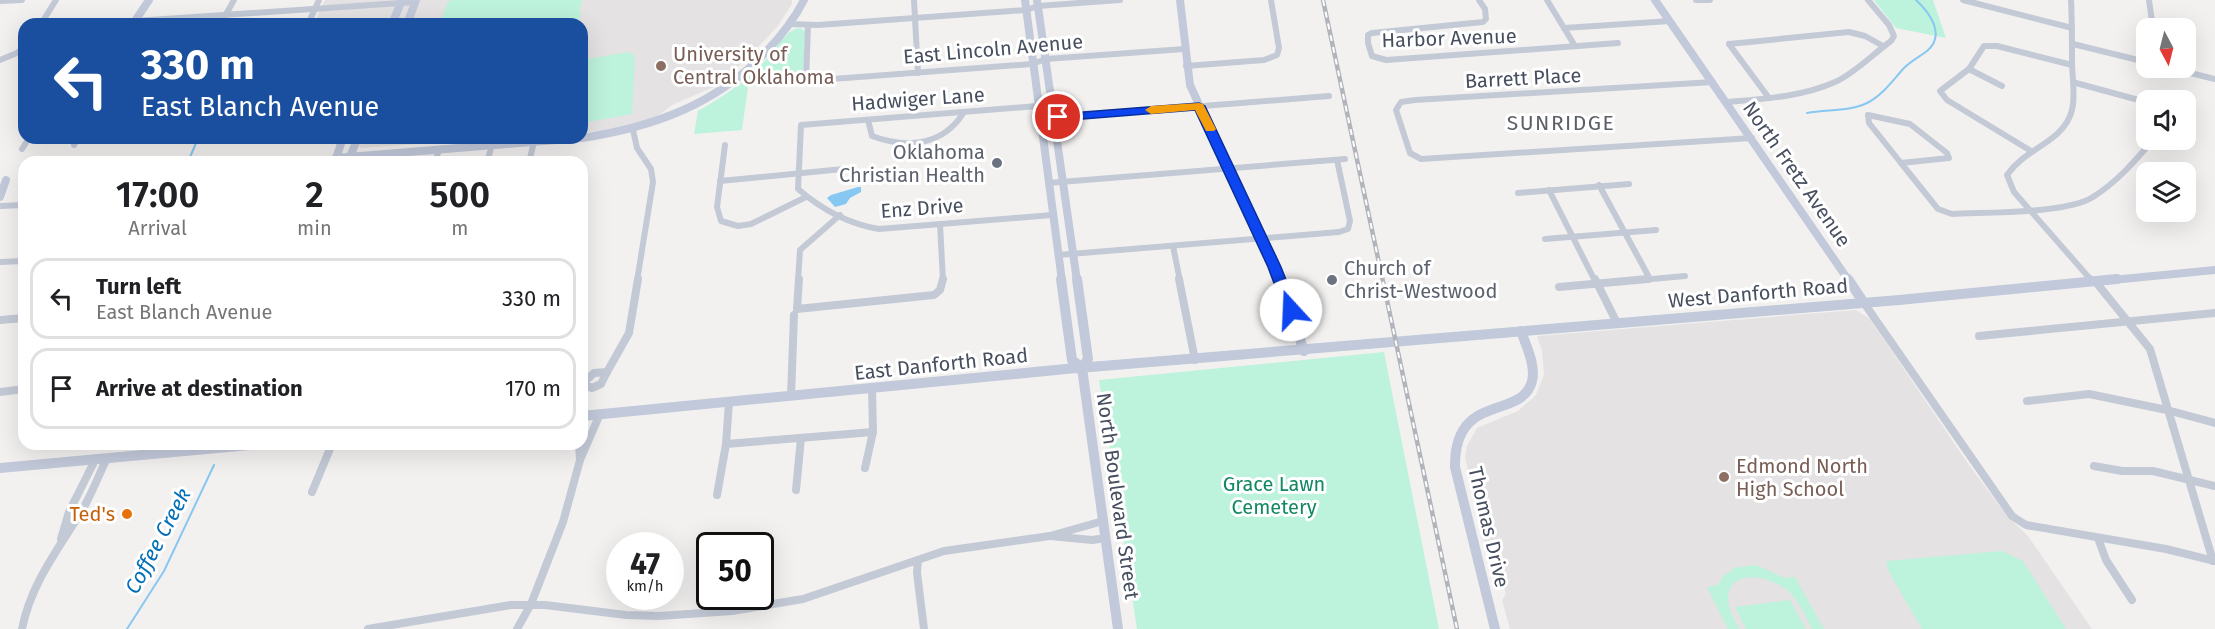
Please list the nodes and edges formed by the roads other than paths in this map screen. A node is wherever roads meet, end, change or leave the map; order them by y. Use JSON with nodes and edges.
{"nodes":[{"id":1,"x":22,"y":0,"type":"edge"},
{"id":2,"x":56,"y":0,"type":"edge"},
{"id":3,"x":149,"y":0,"type":"edge"},
{"id":4,"x":234,"y":0,"type":"edge"},
{"id":5,"x":319,"y":0,"type":"edge"},
{"id":6,"x":804,"y":0,"type":"edge"},
{"id":7,"x":914,"y":0,"type":"edge"},
{"id":8,"x":1024,"y":0,"type":"edge"},
{"id":9,"x":1120,"y":0,"type":"edge"},
{"id":10,"x":1180,"y":0,"type":"edge"},
{"id":11,"x":1270,"y":0,"type":"edge"},
{"id":12,"x":1479,"y":0,"type":"edge"},
{"id":13,"x":1547,"y":0,"type":"edge"},
{"id":14,"x":1655,"y":0,"type":"edge"},
{"id":15,"x":1710,"y":0,"type":"edge"},
{"id":16,"x":1868,"y":0,"type":"edge"},
{"id":17,"x":2071,"y":0,"type":"edge"},
{"id":18,"x":2149,"y":0,"type":"edge"},
{"id":19,"x":0,"y":1,"type":"edge"},
{"id":20,"x":416,"y":1,"type":"edge"},
{"id":21,"x":1697,"y":1,"type":"edge"},
{"id":22,"x":1964,"y":1,"type":"edge"},
{"id":23,"x":401,"y":2,"type":"edge"},
{"id":24,"x":1038,"y":3,"type":"edge"},
{"id":25,"x":315,"y":9,"type":"junction"},
{"id":26,"x":1026,"y":10,"type":"junction"},
{"id":27,"x":225,"y":16,"type":"junction"},
{"id":28,"x":45,"y":18,"type":"edge"},
{"id":29,"x":138,"y":18,"type":"edge"},
{"id":30,"x":199,"y":18,"type":"edge"},
{"id":31,"x":311,"y":18,"type":"edge"},
{"id":32,"x":394,"y":18,"type":"edge"},
{"id":33,"x":409,"y":18,"type":"edge"},
{"id":34,"x":914,"y":18,"type":"junction"},
{"id":35,"x":2152,"y":18,"type":"edge"},
{"id":36,"x":1670,"y":21,"type":"junction"},
{"id":37,"x":790,"y":24,"type":"junction"},
{"id":38,"x":808,"y":25,"type":"junction"},
{"id":39,"x":1564,"y":28,"type":"junction"},
{"id":40,"x":2072,"y":28,"type":"junction"},
{"id":41,"x":1618,"y":43,"type":"dead end"},
{"id":42,"x":2073,"y":44,"type":"junction"},
{"id":43,"x":1575,"y":46,"type":"junction"},
{"id":44,"x":1883,"y":46,"type":"junction"},
{"id":45,"x":1184,"y":49,"type":"junction"},
{"id":46,"x":18,"y":52,"type":"edge"},
{"id":47,"x":1046,"y":59,"type":"junction"},
{"id":48,"x":0,"y":60,"type":"edge"},
{"id":49,"x":2136,"y":60,"type":"edge"},
{"id":50,"x":1032,"y":64,"type":"junction"},
{"id":51,"x":2072,"y":65,"type":"junction"},
{"id":52,"x":1186,"y":66,"type":"junction"},
{"id":53,"x":1969,"y":69,"type":"junction"},
{"id":54,"x":918,"y":73,"type":"junction"},
{"id":55,"x":2196,"y":74,"type":"edge"},
{"id":56,"x":2215,"y":79,"type":"edge"},
{"id":57,"x":1713,"y":82,"type":"junction"},
{"id":58,"x":2076,"y":83,"type":"junction"},
{"id":59,"x":2002,"y":86,"type":"dead end"},
{"id":60,"x":1329,"y":96,"type":"dead end"},
{"id":61,"x":1769,"y":98,"type":"junction"},
{"id":62,"x":1051,"y":99,"type":"junction"},
{"id":63,"x":2136,"y":99,"type":"edge"},
{"id":64,"x":1726,"y":102,"type":"junction"},
{"id":65,"x":1038,"y":106,"type":"junction"},
{"id":66,"x":1199,"y":106,"type":"junction"},
{"id":67,"x":964,"y":112,"type":"junction"},
{"id":68,"x":1054,"y":118,"type":"junction"},
{"id":69,"x":1040,"y":119,"type":"junction"},
{"id":70,"x":868,"y":120,"type":"junction"},
{"id":71,"x":633,"y":130,"type":"junction"},
{"id":72,"x":588,"y":137,"type":"edge"},
{"id":73,"x":1752,"y":138,"type":"junction"},
{"id":74,"x":25,"y":144,"type":"edge"},
{"id":75,"x":513,"y":144,"type":"edge"},
{"id":76,"x":492,"y":146,"type":"junction"},
{"id":77,"x":725,"y":146,"type":"dead end"},
{"id":78,"x":22,"y":149,"type":"dead end"},
{"id":79,"x":439,"y":150,"type":"junction"},
{"id":80,"x":2144,"y":150,"type":"edge"},
{"id":81,"x":2031,"y":151,"type":"junction"},
{"id":82,"x":379,"y":156,"type":"edge"},
{"id":83,"x":437,"y":156,"type":"edge"},
{"id":84,"x":489,"y":156,"type":"edge"},
{"id":85,"x":1341,"y":160,"type":"joint"},
{"id":86,"x":1901,"y":163,"type":"junction"},
{"id":87,"x":843,"y":169,"type":"dead end"},
{"id":88,"x":1229,"y":169,"type":"junction"},
{"id":89,"x":797,"y":174,"type":"junction"},
{"id":90,"x":6,"y":180,"type":"dead end"},
{"id":91,"x":720,"y":181,"type":"junction"},
{"id":92,"x":1063,"y":182,"type":"junction"},
{"id":93,"x":1048,"y":183,"type":"junction"},
{"id":94,"x":1629,"y":184,"type":"dead end"},
{"id":95,"x":1599,"y":185,"type":"junction"},
{"id":96,"x":1549,"y":190,"type":"junction"},
{"id":97,"x":1518,"y":193,"type":"dead end"},
{"id":98,"x":0,"y":197,"type":"edge"},
{"id":99,"x":806,"y":197,"type":"junction"},
{"id":100,"x":18,"y":205,"type":"edge"},
{"id":101,"x":0,"y":206,"type":"edge"},
{"id":102,"x":1067,"y":207,"type":"junction"},
{"id":103,"x":2030,"y":209,"type":"junction"},
{"id":104,"x":840,"y":216,"type":"junction"},
{"id":105,"x":1052,"y":216,"type":"junction"},
{"id":106,"x":939,"y":224,"type":"junction"},
{"id":107,"x":1656,"y":230,"type":"dead end"},
{"id":108,"x":1624,"y":232,"type":"junction"},
{"id":109,"x":1572,"y":236,"type":"junction"},
{"id":110,"x":1261,"y":238,"type":"junction"},
{"id":111,"x":1545,"y":239,"type":"dead end"},
{"id":112,"x":1173,"y":246,"type":"junction"},
{"id":113,"x":1074,"y":254,"type":"junction"},
{"id":114,"x":1058,"y":255,"type":"junction"},
{"id":115,"x":18,"y":261,"type":"edge"},
{"id":116,"x":0,"y":262,"type":"edge"},
{"id":117,"x":2215,"y":270,"type":"edge"},
{"id":118,"x":1685,"y":276,"type":"dead end"},
{"id":119,"x":1650,"y":279,"type":"junction"},
{"id":120,"x":2093,"y":281,"type":"junction"},
{"id":121,"x":1598,"y":285,"type":"junction"},
{"id":122,"x":1559,"y":287,"type":"dead end"},
{"id":123,"x":1864,"y":303,"type":"junction"},
{"id":124,"x":795,"y":312,"type":"junction"},
{"id":125,"x":2215,"y":314,"type":"edge"},
{"id":126,"x":18,"y":318,"type":"edge"},
{"id":127,"x":0,"y":320,"type":"edge"},
{"id":128,"x":2130,"y":321,"type":"junction"},
{"id":129,"x":1617,"y":323,"type":"junction"},
{"id":130,"x":1521,"y":331,"type":"junction"},
{"id":131,"x":1979,"y":336,"type":"dead end"},
{"id":132,"x":1304,"y":351,"type":"junction"},
{"id":133,"x":1195,"y":360,"type":"junction"},
{"id":134,"x":1082,"y":368,"type":"junction"},
{"id":135,"x":607,"y":372,"type":"dead end"},
{"id":136,"x":872,"y":389,"type":"junction"},
{"id":137,"x":18,"y":390,"type":"edge"},
{"id":138,"x":0,"y":392,"type":"edge"},
{"id":139,"x":791,"y":396,"type":"junction"},
{"id":140,"x":2028,"y":401,"type":"dead end"},
{"id":141,"x":729,"y":402,"type":"junction"},
{"id":142,"x":2167,"y":410,"type":"junction"},
{"id":143,"x":600,"y":414,"type":"junction"},
{"id":144,"x":588,"y":415,"type":"edge"},
{"id":145,"x":2215,"y":423,"type":"edge"},
{"id":146,"x":873,"y":432,"type":"junction"},
{"id":147,"x":801,"y":438,"type":"junction"},
{"id":148,"x":588,"y":442,"type":"edge"},
{"id":149,"x":726,"y":444,"type":"junction"},
{"id":150,"x":178,"y":450,"type":"edge"},
{"id":151,"x":330,"y":450,"type":"edge"},
{"id":152,"x":579,"y":450,"type":"edge"},
{"id":153,"x":584,"y":450,"type":"edge"},
{"id":154,"x":107,"y":458,"type":"junction"},
{"id":155,"x":95,"y":459,"type":"junction"},
{"id":156,"x":580,"y":460,"type":"junction"},
{"id":157,"x":2094,"y":466,"type":"dead end"},
{"id":158,"x":0,"y":468,"type":"edge"},
{"id":159,"x":865,"y":468,"type":"dead end"},
{"id":160,"x":2188,"y":479,"type":"junction"},
{"id":161,"x":2215,"y":486,"type":"edge"},
{"id":162,"x":796,"y":490,"type":"dead end"},
{"id":163,"x":312,"y":492,"type":"dead end"},
{"id":164,"x":717,"y":495,"type":"dead end"},
{"id":165,"x":1103,"y":521,"type":"junction"},
{"id":166,"x":1050,"y":536,"type":"junction"},
{"id":167,"x":1106,"y":538,"type":"junction"},
{"id":168,"x":2098,"y":538,"type":"junction"},
{"id":169,"x":58,"y":547,"type":"junction"},
{"id":170,"x":918,"y":560,"type":"junction"},
{"id":171,"x":2214,"y":562,"type":"edge"},
{"id":172,"x":2132,"y":600,"type":"dead end"},
{"id":173,"x":531,"y":604,"type":"junction"},
{"id":174,"x":22,"y":629,"type":"edge"},
{"id":175,"x":368,"y":629,"type":"edge"},
{"id":176,"x":516,"y":629,"type":"edge"},
{"id":177,"x":924,"y":629,"type":"edge"},
{"id":178,"x":1118,"y":629,"type":"edge"},
{"id":179,"x":1495,"y":629,"type":"edge"}],
"edges":[{"from":1,"to":19,"type":"street"},
{"from":2,"to":28,"type":"street"},
{"from":3,"to":29,"type":"main road"},
{"from":4,"to":27,"type":"street"},
{"from":5,"to":25,"type":"street"},
{"from":6,"to":37,"type":"main road"},
{"from":7,"to":34,"type":"street"},
{"from":8,"to":26,"type":"main road","name":"North Boulevard Street"},
{"from":9,"to":24,"type":"street"},
{"from":10,"to":45,"type":"main road"},
{"from":11,"to":52,"type":"street"},
{"from":12,"to":43,"type":"street","name":"Harbor Avenue"},
{"from":13,"to":39,"type":"street"},
{"from":14,"to":36,"type":"main road","name":"North Fretz Avenue"},
{"from":15,"to":21,"type":"street"},
{"from":16,"to":44,"type":"street"},
{"from":17,"to":40,"type":"street"},
{"from":18,"to":35,"type":"street"},
{"from":20,"to":23,"type":"street"},
{"from":20,"to":33,"type":"main road"},
{"from":22,"to":40,"type":"street"},
{"from":23,"to":25,"type":"street"},
{"from":23,"to":32,"type":"main road"},
{"from":24,"to":26,"type":"street"},
{"from":24,"to":47,"type":"main road","name":"North Boulevard Street"},
{"from":25,"to":27,"type":"street"},
{"from":25,"to":31,"type":"street"},
{"from":26,"to":34,"type":"street"},
{"from":26,"to":50,"type":"main road","name":"North Boulevard Street"},
{"from":27,"to":30,"type":"street"},
{"from":34,"to":38,"type":"street"},
{"from":34,"to":54,"type":"street"},
{"from":36,"to":39,"type":"street"},
{"from":36,"to":57,"type":"main road","name":"North Fretz Avenue"},
{"from":37,"to":38,"type":"street"},
{"from":37,"to":71,"type":"main road"},
{"from":38,"to":54,"type":"street","name":"East Lincoln Avenue"},
{"from":39,"to":43,"type":"street"},
{"from":40,"to":42,"type":"street"},
{"from":41,"to":43,"type":"street","name":"Harbor Avenue"},
{"from":42,"to":49,"type":"street"},
{"from":42,"to":51,"type":"street"},
{"from":44,"to":61,"type":"street"},
{"from":44,"to":61,"type":"street"},
{"from":45,"to":47,"type":"street","name":"East Lincoln Avenue"},
{"from":45,"to":52,"type":"main road"},
{"from":46,"to":48,"type":"street"},
{"from":47,"to":50,"type":"street","name":"East Lincoln Avenue"},
{"from":47,"to":62,"type":"main road","name":"North Boulevard Street"},
{"from":50,"to":54,"type":"street","name":"East Lincoln Avenue"},
{"from":50,"to":65,"type":"main road","name":"North Boulevard Street"},
{"from":51,"to":53,"type":"street"},
{"from":51,"to":58,"type":"street"},
{"from":52,"to":66,"type":"main road"},
{"from":53,"to":59,"type":"street"},
{"from":53,"to":81,"type":"street"},
{"from":55,"to":56,"type":"street"},
{"from":57,"to":64,"type":"main road","name":"North Fretz Avenue"},
{"from":57,"to":73,"type":"street","name":"Barrett Place"},
{"from":58,"to":63,"type":"street"},
{"from":58,"to":81,"type":"street"},
{"from":60,"to":66,"type":"street"},
{"from":61,"to":64,"type":"street"},
{"from":62,"to":65,"type":"main road"},
{"from":62,"to":68,"type":"main road","name":"North Boulevard Street"},
{"from":64,"to":73,"type":"main road","name":"North Fretz Avenue"},
{"from":65,"to":67,"type":"street","name":"Hadwiger Lane"},
{"from":65,"to":69,"type":"main road","name":"North Boulevard Street"},
{"from":66,"to":68,"type":"street"},
{"from":66,"to":88,"type":"main road"},
{"from":67,"to":70,"type":"street","name":"Hadwiger Lane"},
{"from":67,"to":70,"type":"street"},
{"from":68,"to":69,"type":"street"},
{"from":68,"to":92,"type":"main road","name":"North Boulevard Street"},
{"from":69,"to":93,"type":"main road","name":"North Boulevard Street"},
{"from":70,"to":89,"type":"street","name":"Hadwiger Lane"},
{"from":71,"to":72,"type":"main road"},
{"from":71,"to":135,"type":"street"},
{"from":73,"to":123,"type":"main road","name":"North Fretz Avenue"},
{"from":74,"to":78,"type":"street"},
{"from":75,"to":76,"type":"main road"},
{"from":76,"to":79,"type":"main road"},
{"from":76,"to":84,"type":"street"},
{"from":77,"to":91,"type":"street"},
{"from":79,"to":82,"type":"main road"},
{"from":79,"to":83,"type":"street"},
{"from":80,"to":103,"type":"street"},
{"from":81,"to":103,"type":"street"},
{"from":85,"to":88,"type":"street"},
{"from":85,"to":110,"type":"street"},
{"from":86,"to":86,"type":"street"},
{"from":86,"to":103,"type":"street"},
{"from":87,"to":89,"type":"street"},
{"from":88,"to":92,"type":"street"},
{"from":88,"to":110,"type":"main road"},
{"from":89,"to":91,"type":"street"},
{"from":89,"to":99,"type":"street"},
{"from":90,"to":98,"type":"main road"},
{"from":91,"to":99,"type":"street"},
{"from":92,"to":93,"type":"street"},
{"from":92,"to":102,"type":"main road","name":"North Boulevard Street"},
{"from":93,"to":105,"type":"main road","name":"North Boulevard Street"},
{"from":94,"to":95,"type":"street"},
{"from":95,"to":96,"type":"street"},
{"from":95,"to":108,"type":"street"},
{"from":96,"to":97,"type":"street"},
{"from":96,"to":109,"type":"street"},
{"from":99,"to":104,"type":"street","name":"Enz Drive"},
{"from":100,"to":101,"type":"street"},
{"from":102,"to":105,"type":"main road"},
{"from":102,"to":113,"type":"main road","name":"North Boulevard Street"},
{"from":103,"to":120,"type":"street"},
{"from":104,"to":106,"type":"street","name":"Enz Drive"},
{"from":104,"to":124,"type":"street"},
{"from":105,"to":106,"type":"street","name":"Enz Drive"},
{"from":105,"to":114,"type":"main road","name":"North Boulevard Street"},
{"from":106,"to":124,"type":"street"},
{"from":107,"to":108,"type":"street"},
{"from":108,"to":109,"type":"street"},
{"from":108,"to":119,"type":"street"},
{"from":109,"to":111,"type":"street"},
{"from":109,"to":121,"type":"street"},
{"from":110,"to":112,"type":"street"},
{"from":110,"to":132,"type":"main road"},
{"from":112,"to":113,"type":"street"},
{"from":112,"to":133,"type":"street"},
{"from":113,"to":114,"type":"street"},
{"from":113,"to":134,"type":"main road","name":"North Boulevard Street"},
{"from":114,"to":134,"type":"main road","name":"North Boulevard Street"},
{"from":115,"to":116,"type":"street"},
{"from":117,"to":120,"type":"main road","name":"West Danforth Road"},
{"from":118,"to":119,"type":"street"},
{"from":119,"to":121,"type":"street"},
{"from":120,"to":123,"type":"main road","name":"West Danforth Road"},
{"from":120,"to":128,"type":"street"},
{"from":121,"to":122,"type":"street"},
{"from":121,"to":129,"type":"street"},
{"from":123,"to":129,"type":"main road","name":"West Danforth Road"},
{"from":123,"to":168,"type":"street","name":"North Fretz Avenue"},
{"from":124,"to":139,"type":"street"},
{"from":125,"to":128,"type":"street"},
{"from":126,"to":127,"type":"street"},
{"from":128,"to":131,"type":"street"},
{"from":128,"to":142,"type":"street"},
{"from":129,"to":130,"type":"main road","name":"West Danforth Road"},
{"from":130,"to":132,"type":"main road","name":"West Danforth Road"},
{"from":130,"to":179,"type":"main road","name":"Thomas Drive"},
{"from":132,"to":133,"type":"main road","name":"East Danforth Road"},
{"from":133,"to":134,"type":"main road","name":"East Danforth Road"},
{"from":134,"to":136,"type":"main road","name":"East Danforth Road"},
{"from":134,"to":165,"type":"main road","name":"North Boulevard Street"},
{"from":136,"to":139,"type":"main road","name":"East Danforth Road"},
{"from":136,"to":146,"type":"street"},
{"from":137,"to":138,"type":"street"},
{"from":139,"to":141,"type":"main road","name":"East Danforth Road"},
{"from":140,"to":142,"type":"street"},
{"from":141,"to":143,"type":"main road","name":"East Danforth Road"},
{"from":141,"to":149,"type":"street"},
{"from":142,"to":145,"type":"street"},
{"from":142,"to":160,"type":"street"},
{"from":143,"to":144,"type":"main road","name":"East Danforth Road"},
{"from":143,"to":148,"type":"street"},
{"from":146,"to":147,"type":"street"},
{"from":146,"to":159,"type":"street"},
{"from":147,"to":149,"type":"street"},
{"from":147,"to":162,"type":"street"},
{"from":149,"to":164,"type":"street"},
{"from":150,"to":154,"type":"main road"},
{"from":151,"to":163,"type":"street"},
{"from":152,"to":156,"type":"street"},
{"from":153,"to":156,"type":"street"},
{"from":154,"to":155,"type":"main road"},
{"from":154,"to":169,"type":"street"},
{"from":155,"to":158,"type":"main road"},
{"from":155,"to":169,"type":"street"},
{"from":156,"to":173,"type":"street"},
{"from":157,"to":160,"type":"street"},
{"from":160,"to":161,"type":"street"},
{"from":160,"to":171,"type":"street"},
{"from":165,"to":166,"type":"street"},
{"from":165,"to":167,"type":"main road","name":"North Boulevard Street"},
{"from":166,"to":167,"type":"street"},
{"from":166,"to":170,"type":"street"},
{"from":167,"to":178,"type":"main road","name":"North Boulevard Street"},
{"from":168,"to":171,"type":"street"},
{"from":168,"to":172,"type":"street"},
{"from":169,"to":174,"type":"street"},
{"from":170,"to":173,"type":"street"},
{"from":170,"to":177,"type":"street"},
{"from":173,"to":175,"type":"street"},
{"from":173,"to":176,"type":"street"}]}
